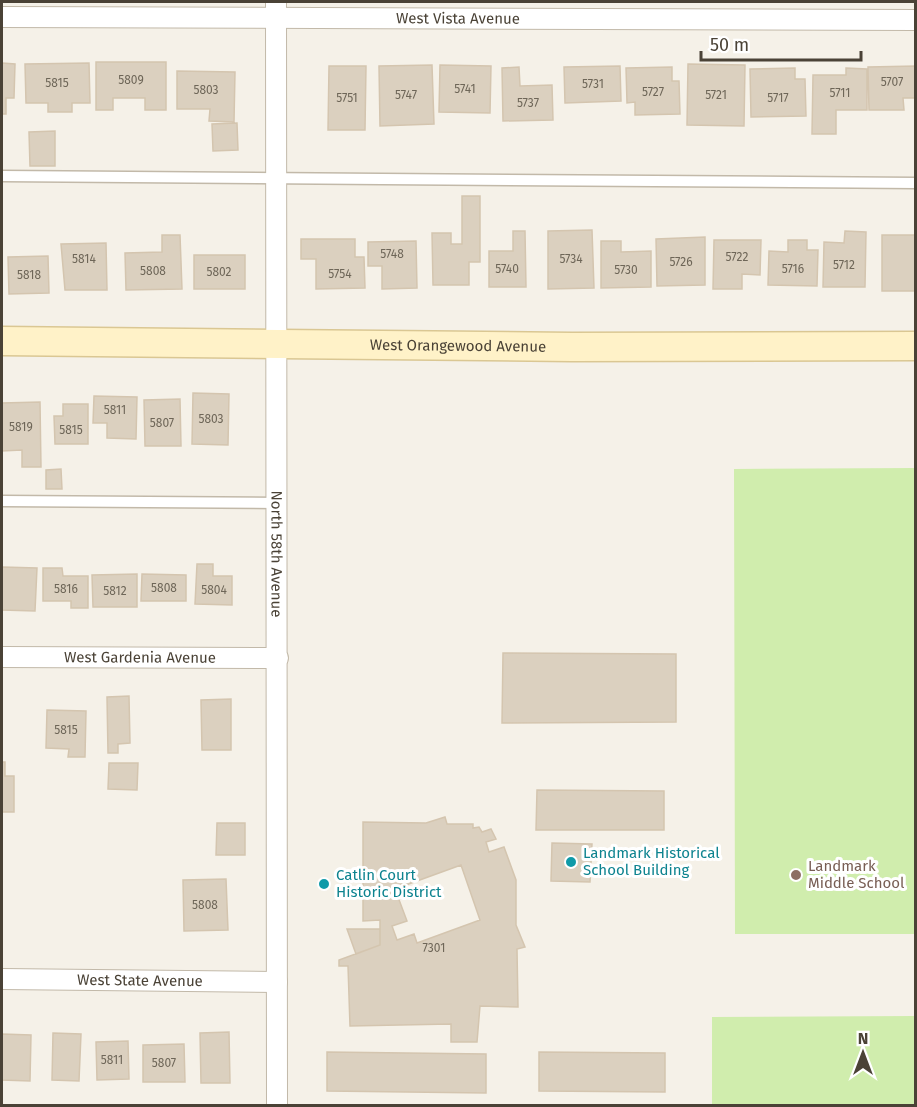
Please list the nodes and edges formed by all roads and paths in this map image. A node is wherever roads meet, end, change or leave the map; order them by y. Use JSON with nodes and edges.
{"nodes":[{"id":1,"x":276,"y":10,"type":"edge"},
{"id":2,"x":2,"y":17,"type":"edge"},
{"id":3,"x":915,"y":21,"type":"edge"},
{"id":4,"x":2,"y":176,"type":"edge"},
{"id":5,"x":277,"y":177,"type":"junction"},
{"id":6,"x":915,"y":183,"type":"edge"},
{"id":7,"x":2,"y":341,"type":"edge"},
{"id":8,"x":278,"y":345,"type":"junction"},
{"id":9,"x":915,"y":346,"type":"edge"},
{"id":10,"x":2,"y":501,"type":"edge"},
{"id":11,"x":278,"y":503,"type":"junction"},
{"id":12,"x":2,"y":657,"type":"edge"},
{"id":13,"x":278,"y":658,"type":"junction"},
{"id":14,"x":2,"y":979,"type":"edge"},
{"id":15,"x":277,"y":982,"type":"junction"},
{"id":16,"x":277,"y":1106,"type":"edge"}],
"edges":[{"from":1,"to":2,"type":"street","name":"West Vista Avenue"},
{"from":1,"to":3,"type":"street","name":"West Vista Avenue"},
{"from":1,"to":5,"type":"street","name":"North 58th Avenue"},
{"from":4,"to":5,"type":"lane"},
{"from":5,"to":6,"type":"lane"},
{"from":5,"to":8,"type":"street","name":"North 58th Avenue"},
{"from":7,"to":8,"type":"street","name":"West Orangewood Avenue"},
{"from":8,"to":9,"type":"street","name":"West Orangewood Avenue"},
{"from":8,"to":11,"type":"street","name":"North 58th Avenue"},
{"from":10,"to":11,"type":"lane"},
{"from":11,"to":13,"type":"street","name":"North 58th Avenue"},
{"from":12,"to":13,"type":"street","name":"West Gardenia Avenue"},
{"from":13,"to":15,"type":"street","name":"North 58th Avenue"},
{"from":14,"to":15,"type":"street","name":"West State Avenue"},
{"from":15,"to":16,"type":"street","name":"North 58th Avenue"}]}
